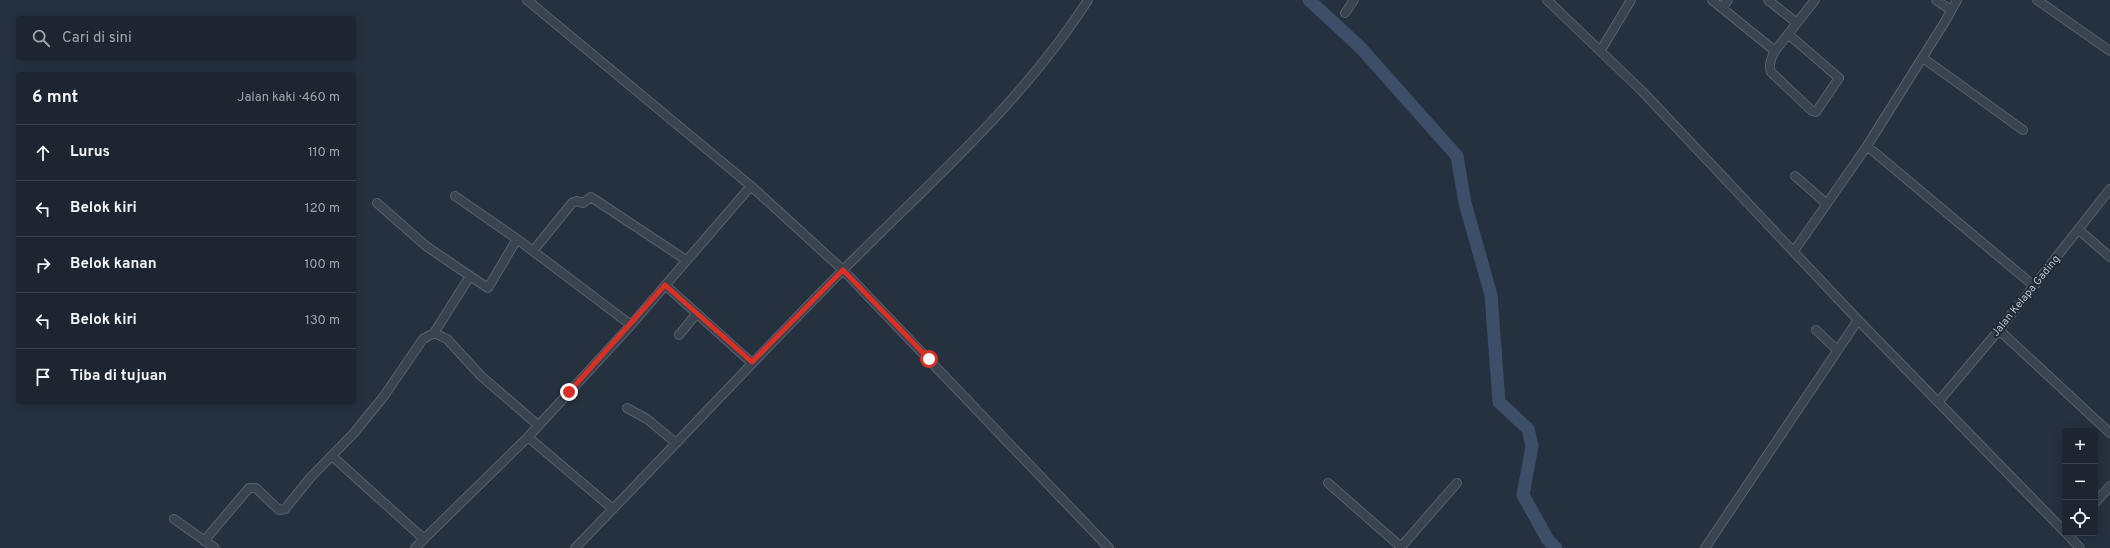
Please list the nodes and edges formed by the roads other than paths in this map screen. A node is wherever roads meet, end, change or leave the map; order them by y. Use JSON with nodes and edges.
{"nodes":[{"id":1,"x":527,"y":0,"type":"edge"},
{"id":2,"x":1088,"y":0,"type":"edge"},
{"id":3,"x":1354,"y":0,"type":"edge"},
{"id":4,"x":1547,"y":0,"type":"edge"},
{"id":5,"x":1631,"y":0,"type":"edge"},
{"id":6,"x":1712,"y":0,"type":"edge"},
{"id":7,"x":1728,"y":0,"type":"edge"},
{"id":8,"x":1768,"y":0,"type":"edge"},
{"id":9,"x":1815,"y":0,"type":"edge"},
{"id":10,"x":1936,"y":0,"type":"edge"},
{"id":11,"x":1956,"y":0,"type":"edge"},
{"id":12,"x":2037,"y":0,"type":"edge"},
{"id":13,"x":1722,"y":8,"type":"junction"},
{"id":14,"x":1951,"y":10,"type":"junction"},
{"id":15,"x":1345,"y":13,"type":"dead end"},
{"id":16,"x":1797,"y":23,"type":"junction"},
{"id":17,"x":1788,"y":34,"type":"junction"},
{"id":18,"x":1601,"y":50,"type":"junction"},
{"id":19,"x":1775,"y":51,"type":"junction"},
{"id":20,"x":2110,"y":51,"type":"edge"},
{"id":21,"x":1923,"y":58,"type":"junction"},
{"id":22,"x":2023,"y":130,"type":"dead end"},
{"id":23,"x":1867,"y":146,"type":"junction"},
{"id":24,"x":1795,"y":176,"type":"dead end"},
{"id":25,"x":751,"y":186,"type":"junction"},
{"id":26,"x":2110,"y":189,"type":"edge"},
{"id":27,"x":455,"y":196,"type":"dead end"},
{"id":28,"x":377,"y":203,"type":"dead end"},
{"id":29,"x":1827,"y":204,"type":"junction"},
{"id":30,"x":2079,"y":230,"type":"junction"},
{"id":31,"x":517,"y":239,"type":"junction"},
{"id":32,"x":533,"y":251,"type":"junction"},
{"id":33,"x":1794,"y":251,"type":"junction"},
{"id":34,"x":2110,"y":257,"type":"edge"},
{"id":35,"x":686,"y":260,"type":"junction"},
{"id":36,"x":843,"y":270,"type":"junction"},
{"id":37,"x":470,"y":276,"type":"junction"},
{"id":38,"x":665,"y":285,"type":"junction"},
{"id":39,"x":2034,"y":286,"type":"junction"},
{"id":40,"x":698,"y":313,"type":"junction"},
{"id":41,"x":1858,"y":320,"type":"junction"},
{"id":42,"x":631,"y":325,"type":"junction"},
{"id":43,"x":1816,"y":330,"type":"dead end"},
{"id":44,"x":1999,"y":330,"type":"junction"},
{"id":45,"x":434,"y":333,"type":"junction"},
{"id":46,"x":679,"y":335,"type":"dead end"},
{"id":47,"x":1837,"y":350,"type":"junction"},
{"id":48,"x":752,"y":362,"type":"junction"},
{"id":49,"x":1939,"y":401,"type":"junction"},
{"id":50,"x":627,"y":408,"type":"dead end"},
{"id":51,"x":538,"y":425,"type":"junction"},
{"id":52,"x":2110,"y":434,"type":"edge"},
{"id":53,"x":528,"y":437,"type":"junction"},
{"id":54,"x":676,"y":443,"type":"junction"},
{"id":55,"x":332,"y":456,"type":"junction"},
{"id":56,"x":1328,"y":483,"type":"dead end"},
{"id":57,"x":1457,"y":483,"type":"dead end"},
{"id":58,"x":2110,"y":486,"type":"edge"},
{"id":59,"x":2098,"y":500,"type":"edge"},
{"id":60,"x":613,"y":509,"type":"junction"},
{"id":61,"x":174,"y":519,"type":"dead end"},
{"id":62,"x":2062,"y":529,"type":"edge"},
{"id":63,"x":2069,"y":536,"type":"edge"},
{"id":64,"x":424,"y":539,"type":"junction"},
{"id":65,"x":204,"y":541,"type":"junction"},
{"id":66,"x":1401,"y":547,"type":"edge"},
{"id":67,"x":215,"y":548,"type":"edge"},
{"id":68,"x":415,"y":548,"type":"edge"},
{"id":69,"x":575,"y":548,"type":"edge"},
{"id":70,"x":1109,"y":548,"type":"edge"},
{"id":71,"x":1705,"y":548,"type":"edge"},
{"id":72,"x":2080,"y":548,"type":"edge"}],
"edges":[{"from":1,"to":25,"type":"street"},
{"from":2,"to":36,"type":"street"},
{"from":3,"to":15,"type":"street"},
{"from":4,"to":18,"type":"street"},
{"from":5,"to":18,"type":"street"},
{"from":6,"to":13,"type":"street"},
{"from":7,"to":13,"type":"street"},
{"from":8,"to":16,"type":"street"},
{"from":9,"to":16,"type":"street"},
{"from":10,"to":14,"type":"street"},
{"from":11,"to":14,"type":"street"},
{"from":12,"to":20,"type":"street"},
{"from":13,"to":19,"type":"street"},
{"from":14,"to":21,"type":"street"},
{"from":16,"to":17,"type":"street"},
{"from":17,"to":19,"type":"street"},
{"from":17,"to":19,"type":"street"},
{"from":18,"to":33,"type":"street"},
{"from":21,"to":22,"type":"street"},
{"from":21,"to":23,"type":"street"},
{"from":23,"to":29,"type":"street"},
{"from":23,"to":39,"type":"street"},
{"from":24,"to":29,"type":"street"},
{"from":25,"to":35,"type":"street"},
{"from":25,"to":36,"type":"street"},
{"from":26,"to":30,"type":"street","name":"Jalan Kelapa Gading"},
{"from":27,"to":31,"type":"street"},
{"from":28,"to":37,"type":"street"},
{"from":29,"to":33,"type":"street"},
{"from":30,"to":34,"type":"street"},
{"from":30,"to":39,"type":"street","name":"Jalan Kelapa Gading"},
{"from":31,"to":32,"type":"street"},
{"from":31,"to":37,"type":"street"},
{"from":32,"to":35,"type":"street"},
{"from":32,"to":42,"type":"street"},
{"from":33,"to":41,"type":"street"},
{"from":35,"to":38,"type":"street"},
{"from":36,"to":48,"type":"street"},
{"from":36,"to":70,"type":"street"},
{"from":37,"to":45,"type":"street"},
{"from":38,"to":40,"type":"street"},
{"from":38,"to":42,"type":"street"},
{"from":39,"to":44,"type":"street","name":"Jalan Kelapa Gading"},
{"from":40,"to":46,"type":"street"},
{"from":40,"to":48,"type":"street"},
{"from":41,"to":47,"type":"street"},
{"from":41,"to":49,"type":"street"},
{"from":42,"to":51,"type":"street"},
{"from":43,"to":47,"type":"street"},
{"from":44,"to":49,"type":"street","name":"Jalan Kelapa Gading"},
{"from":44,"to":52,"type":"street"},
{"from":45,"to":51,"type":"street"},
{"from":45,"to":55,"type":"street"},
{"from":47,"to":71,"type":"street"},
{"from":48,"to":54,"type":"street"},
{"from":49,"to":62,"type":"street"},
{"from":50,"to":54,"type":"street"},
{"from":51,"to":53,"type":"street"},
{"from":53,"to":60,"type":"street"},
{"from":53,"to":64,"type":"street"},
{"from":54,"to":60,"type":"street"},
{"from":55,"to":64,"type":"street"},
{"from":55,"to":65,"type":"street"},
{"from":56,"to":66,"type":"street"},
{"from":57,"to":66,"type":"street"},
{"from":58,"to":59,"type":"street"},
{"from":60,"to":69,"type":"street"},
{"from":61,"to":65,"type":"street"},
{"from":63,"to":72,"type":"street"},
{"from":64,"to":68,"type":"street"},
{"from":65,"to":67,"type":"street"}]}
